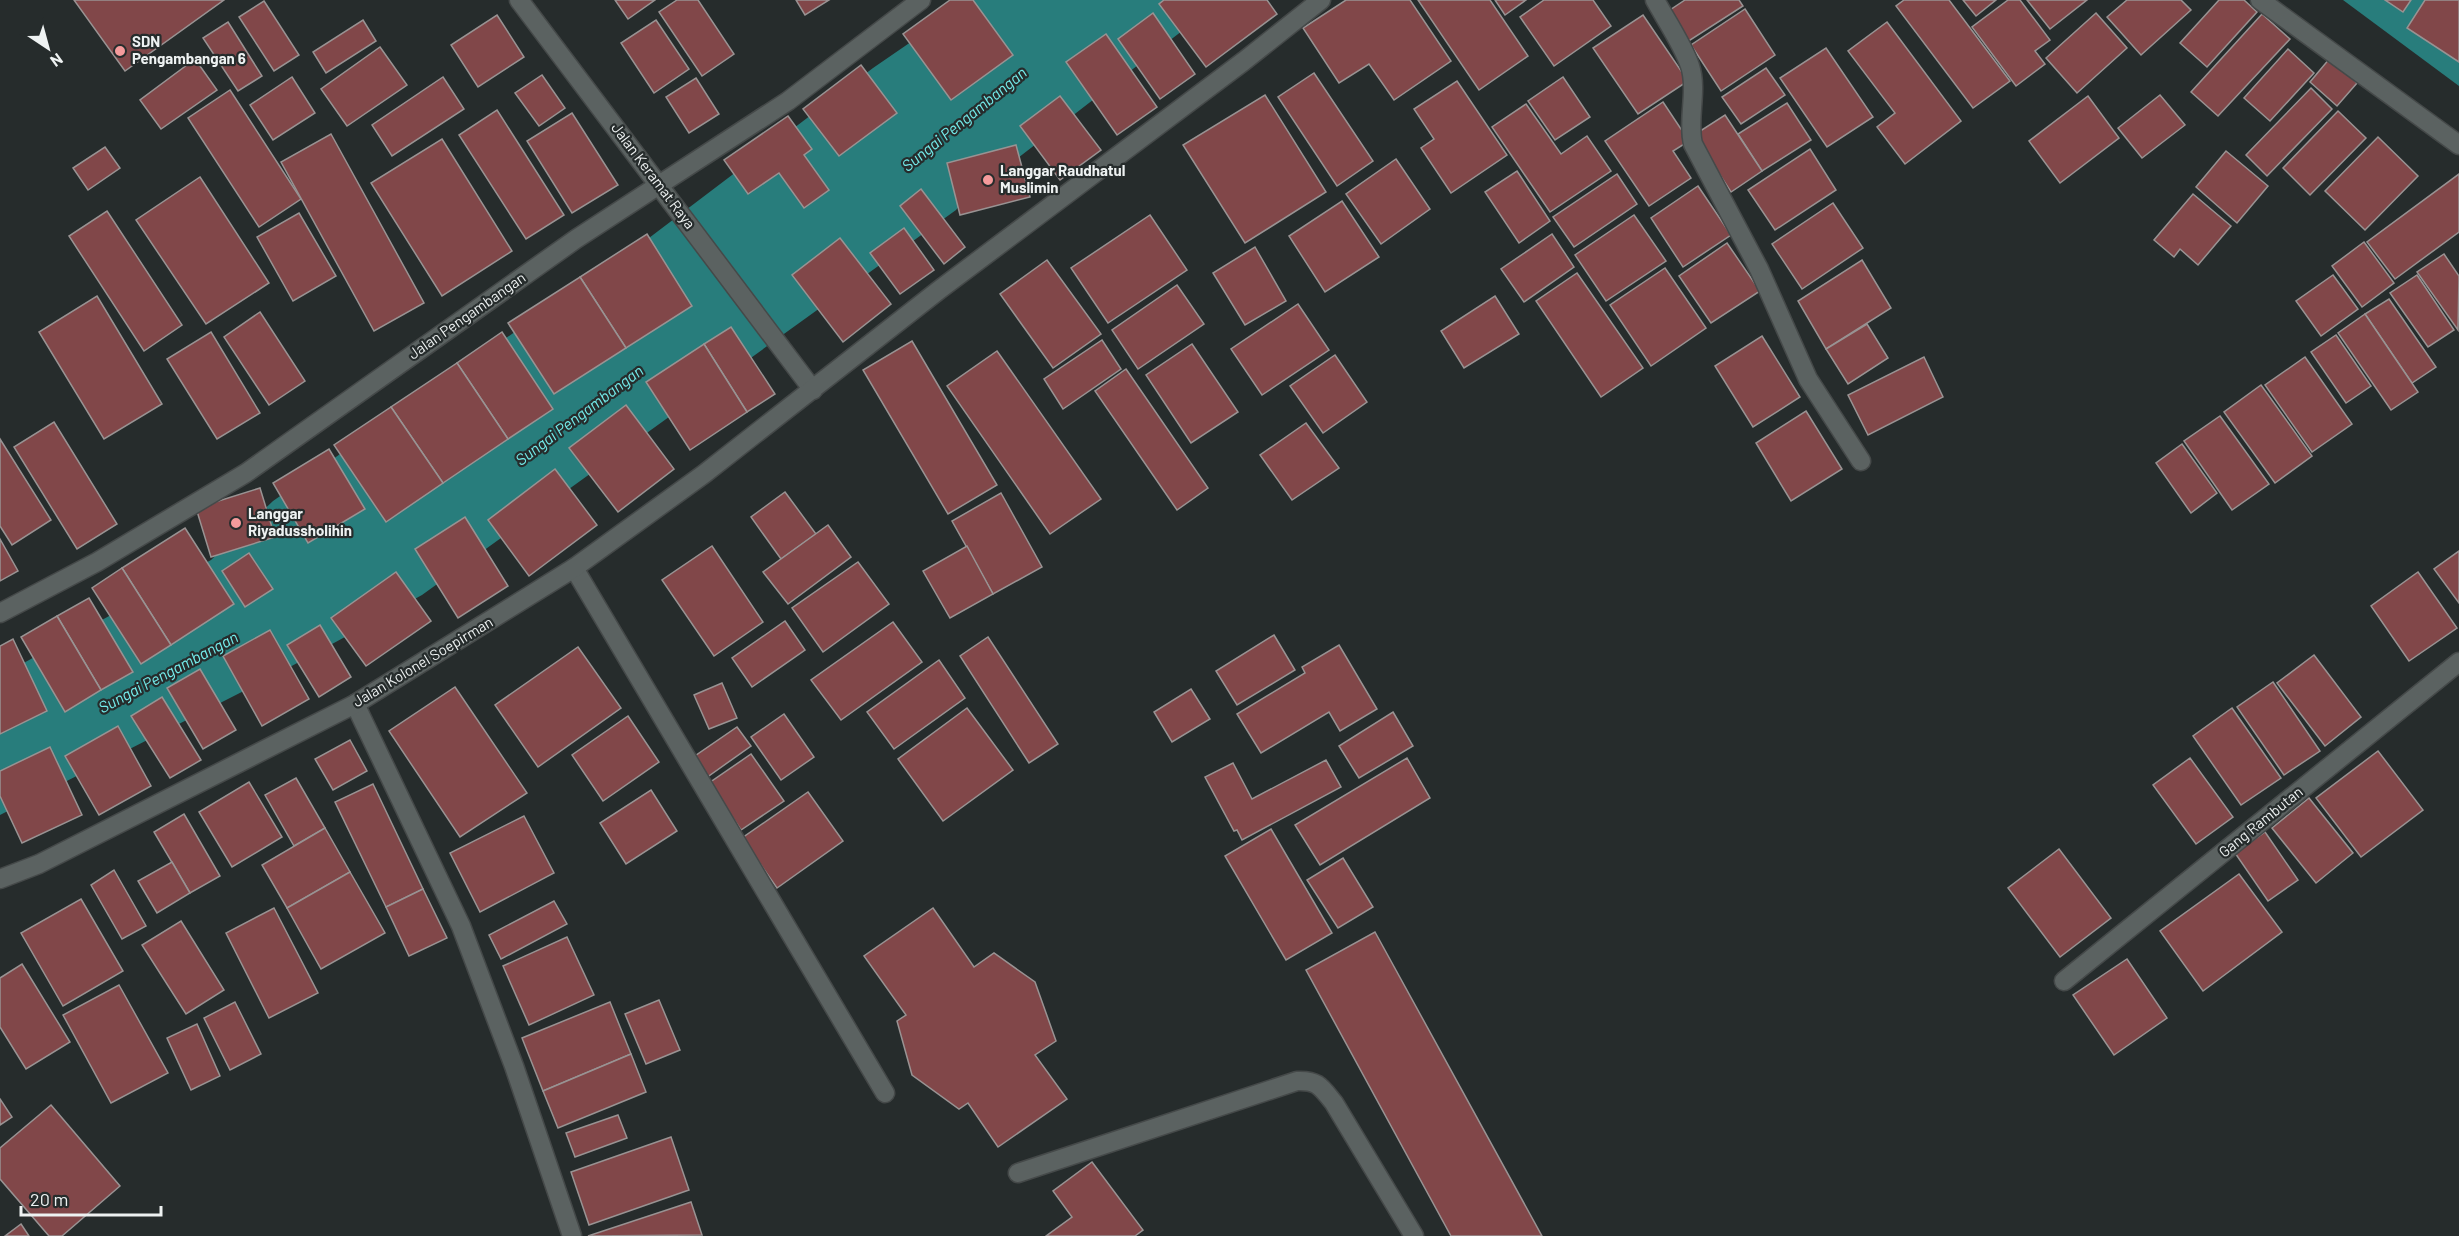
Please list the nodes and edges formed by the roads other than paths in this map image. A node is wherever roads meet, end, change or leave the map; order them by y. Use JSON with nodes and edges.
{"nodes":[{"id":1,"x":519,"y":0,"type":"edge"},
{"id":2,"x":921,"y":0,"type":"edge"},
{"id":3,"x":1321,"y":0,"type":"edge"},
{"id":4,"x":1656,"y":0,"type":"edge"},
{"id":5,"x":2260,"y":0,"type":"edge"},
{"id":6,"x":2459,"y":145,"type":"edge"},
{"id":7,"x":660,"y":184,"type":"junction"},
{"id":8,"x":813,"y":390,"type":"junction"},
{"id":9,"x":1861,"y":461,"type":"dead end"},
{"id":10,"x":574,"y":568,"type":"junction"},
{"id":11,"x":0,"y":613,"type":"edge"},
{"id":12,"x":2459,"y":662,"type":"edge"},
{"id":13,"x":355,"y":704,"type":"junction"},
{"id":14,"x":0,"y":879,"type":"edge"},
{"id":15,"x":2064,"y":981,"type":"dead end"},
{"id":16,"x":885,"y":1093,"type":"dead end"},
{"id":17,"x":1018,"y":1173,"type":"dead end"},
{"id":18,"x":572,"y":1236,"type":"edge"},
{"id":19,"x":1414,"y":1236,"type":"edge"}],
"edges":[{"from":1,"to":7,"type":"street","name":"Jalan Keramat Raya"},
{"from":2,"to":7,"type":"street","name":"Jalan Pengambangan"},
{"from":3,"to":8,"type":"street","name":"Jalan Kolonel Soepirman"},
{"from":4,"to":9,"type":"street"},
{"from":5,"to":6,"type":"street"},
{"from":7,"to":8,"type":"street","name":"Jalan Keramat Raya"},
{"from":7,"to":11,"type":"street","name":"Jalan Pengambangan"},
{"from":8,"to":10,"type":"street","name":"Jalan Kolonel Soepirman"},
{"from":10,"to":13,"type":"street","name":"Jalan Kolonel Soepirman"},
{"from":10,"to":16,"type":"street"},
{"from":12,"to":15,"type":"street","name":"Gang Rambutan"},
{"from":13,"to":14,"type":"street","name":"Jalan Kolonel Soepirman"},
{"from":13,"to":18,"type":"street"},
{"from":17,"to":19,"type":"street"}]}
